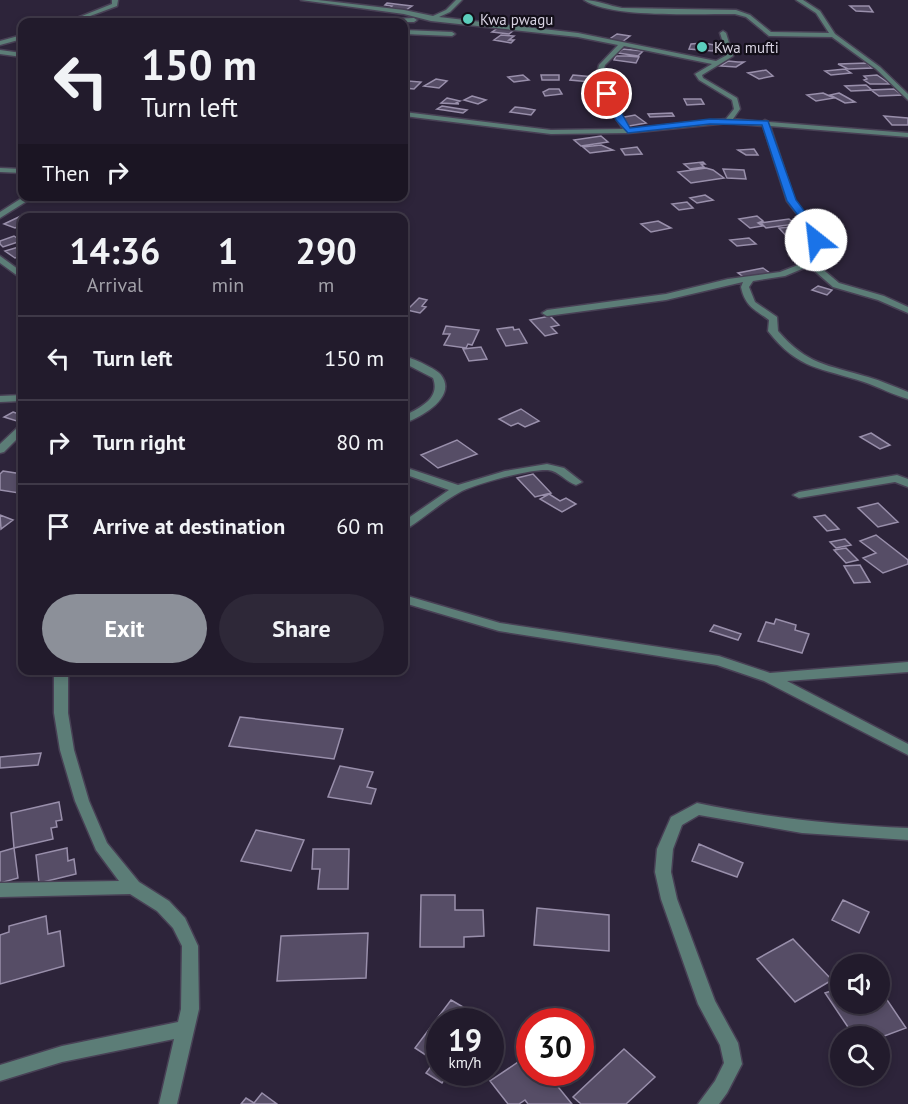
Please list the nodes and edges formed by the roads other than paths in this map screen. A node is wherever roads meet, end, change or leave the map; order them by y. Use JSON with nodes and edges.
{"nodes":[{"id":1,"x":115,"y":0,"type":"edge"},
{"id":2,"x":304,"y":0,"type":"edge"},
{"id":3,"x":459,"y":0,"type":"edge"},
{"id":4,"x":587,"y":0,"type":"edge"},
{"id":5,"x":799,"y":0,"type":"edge"},
{"id":6,"x":612,"y":1,"type":"edge"},
{"id":7,"x":603,"y":7,"type":"junction"},
{"id":8,"x":404,"y":12,"type":"junction"},
{"id":9,"x":81,"y":18,"type":"edge"},
{"id":10,"x":394,"y":18,"type":"edge"},
{"id":11,"x":434,"y":19,"type":"junction"},
{"id":12,"x":408,"y":21,"type":"edge"},
{"id":13,"x":408,"y":32,"type":"edge"},
{"id":14,"x":723,"y":33,"type":"dead end"},
{"id":15,"x":452,"y":34,"type":"dead end"},
{"id":16,"x":833,"y":34,"type":"junction"},
{"id":17,"x":18,"y":38,"type":"edge"},
{"id":18,"x":0,"y":43,"type":"edge"},
{"id":19,"x":622,"y":43,"type":"junction"},
{"id":20,"x":0,"y":52,"type":"edge"},
{"id":21,"x":18,"y":54,"type":"edge"},
{"id":22,"x":717,"y":63,"type":"junction"},
{"id":23,"x":908,"y":98,"type":"edge"},
{"id":24,"x":408,"y":114,"type":"edge"},
{"id":25,"x":728,"y":121,"type":"junction"},
{"id":26,"x":765,"y":123,"type":"junction"},
{"id":27,"x":628,"y":131,"type":"junction"},
{"id":28,"x":908,"y":135,"type":"edge"},
{"id":29,"x":0,"y":170,"type":"edge"},
{"id":30,"x":18,"y":171,"type":"edge"},
{"id":31,"x":23,"y":201,"type":"edge"},
{"id":32,"x":0,"y":216,"type":"edge"},
{"id":33,"x":0,"y":260,"type":"edge"},
{"id":34,"x":810,"y":263,"type":"junction"},
{"id":35,"x":18,"y":273,"type":"edge"},
{"id":36,"x":749,"y":280,"type":"junction"},
{"id":37,"x":908,"y":310,"type":"edge"},
{"id":38,"x":547,"y":313,"type":"dead end"},
{"id":39,"x":408,"y":361,"type":"edge"},
{"id":40,"x":908,"y":396,"type":"edge"},
{"id":41,"x":18,"y":398,"type":"edge"},
{"id":42,"x":0,"y":399,"type":"edge"},
{"id":43,"x":408,"y":418,"type":"edge"},
{"id":44,"x":18,"y":433,"type":"edge"},
{"id":45,"x":0,"y":450,"type":"edge"},
{"id":46,"x":408,"y":471,"type":"edge"},
{"id":47,"x":576,"y":482,"type":"dead end"},
{"id":48,"x":908,"y":484,"type":"edge"},
{"id":49,"x":458,"y":489,"type":"junction"},
{"id":50,"x":799,"y":495,"type":"dead end"},
{"id":51,"x":408,"y":523,"type":"edge"},
{"id":52,"x":408,"y":600,"type":"edge"},
{"id":53,"x":908,"y":667,"type":"edge"},
{"id":54,"x":61,"y":675,"type":"edge"},
{"id":55,"x":769,"y":678,"type":"junction"},
{"id":56,"x":908,"y":750,"type":"edge"},
{"id":57,"x":908,"y":834,"type":"edge"},
{"id":58,"x":133,"y":887,"type":"junction"},
{"id":59,"x":0,"y":890,"type":"edge"},
{"id":60,"x":184,"y":1029,"type":"junction"},
{"id":61,"x":0,"y":1073,"type":"edge"},
{"id":62,"x":168,"y":1104,"type":"edge"},
{"id":63,"x":707,"y":1104,"type":"edge"}],
"edges":[{"from":1,"to":9,"type":"street"},
{"from":2,"to":8,"type":"street"},
{"from":3,"to":11,"type":"street"},
{"from":4,"to":7,"type":"street"},
{"from":5,"to":16,"type":"street"},
{"from":6,"to":7,"type":"street"},
{"from":7,"to":16,"type":"street"},
{"from":8,"to":10,"type":"street"},
{"from":8,"to":11,"type":"street"},
{"from":11,"to":12,"type":"street"},
{"from":11,"to":19,"type":"street"},
{"from":13,"to":15,"type":"street"},
{"from":14,"to":22,"type":"street"},
{"from":16,"to":23,"type":"street"},
{"from":17,"to":18,"type":"street"},
{"from":19,"to":22,"type":"street"},
{"from":19,"to":27,"type":"street"},
{"from":20,"to":21,"type":"street"},
{"from":22,"to":25,"type":"street"},
{"from":24,"to":27,"type":"street"},
{"from":25,"to":26,"type":"street"},
{"from":25,"to":27,"type":"street"},
{"from":26,"to":28,"type":"street"},
{"from":26,"to":34,"type":"street"},
{"from":29,"to":30,"type":"street"},
{"from":31,"to":32,"type":"street"},
{"from":33,"to":35,"type":"street"},
{"from":34,"to":36,"type":"street"},
{"from":34,"to":37,"type":"street"},
{"from":36,"to":38,"type":"street"},
{"from":36,"to":40,"type":"street"},
{"from":39,"to":43,"type":"street"},
{"from":41,"to":42,"type":"street"},
{"from":44,"to":45,"type":"street"},
{"from":46,"to":49,"type":"street"},
{"from":47,"to":49,"type":"street"},
{"from":48,"to":50,"type":"street"},
{"from":49,"to":51,"type":"street"},
{"from":52,"to":55,"type":"street"},
{"from":53,"to":55,"type":"street"},
{"from":54,"to":58,"type":"street"},
{"from":55,"to":56,"type":"street"},
{"from":57,"to":63,"type":"street"},
{"from":58,"to":59,"type":"street"},
{"from":58,"to":60,"type":"street"},
{"from":60,"to":61,"type":"street"},
{"from":60,"to":62,"type":"street"}]}
